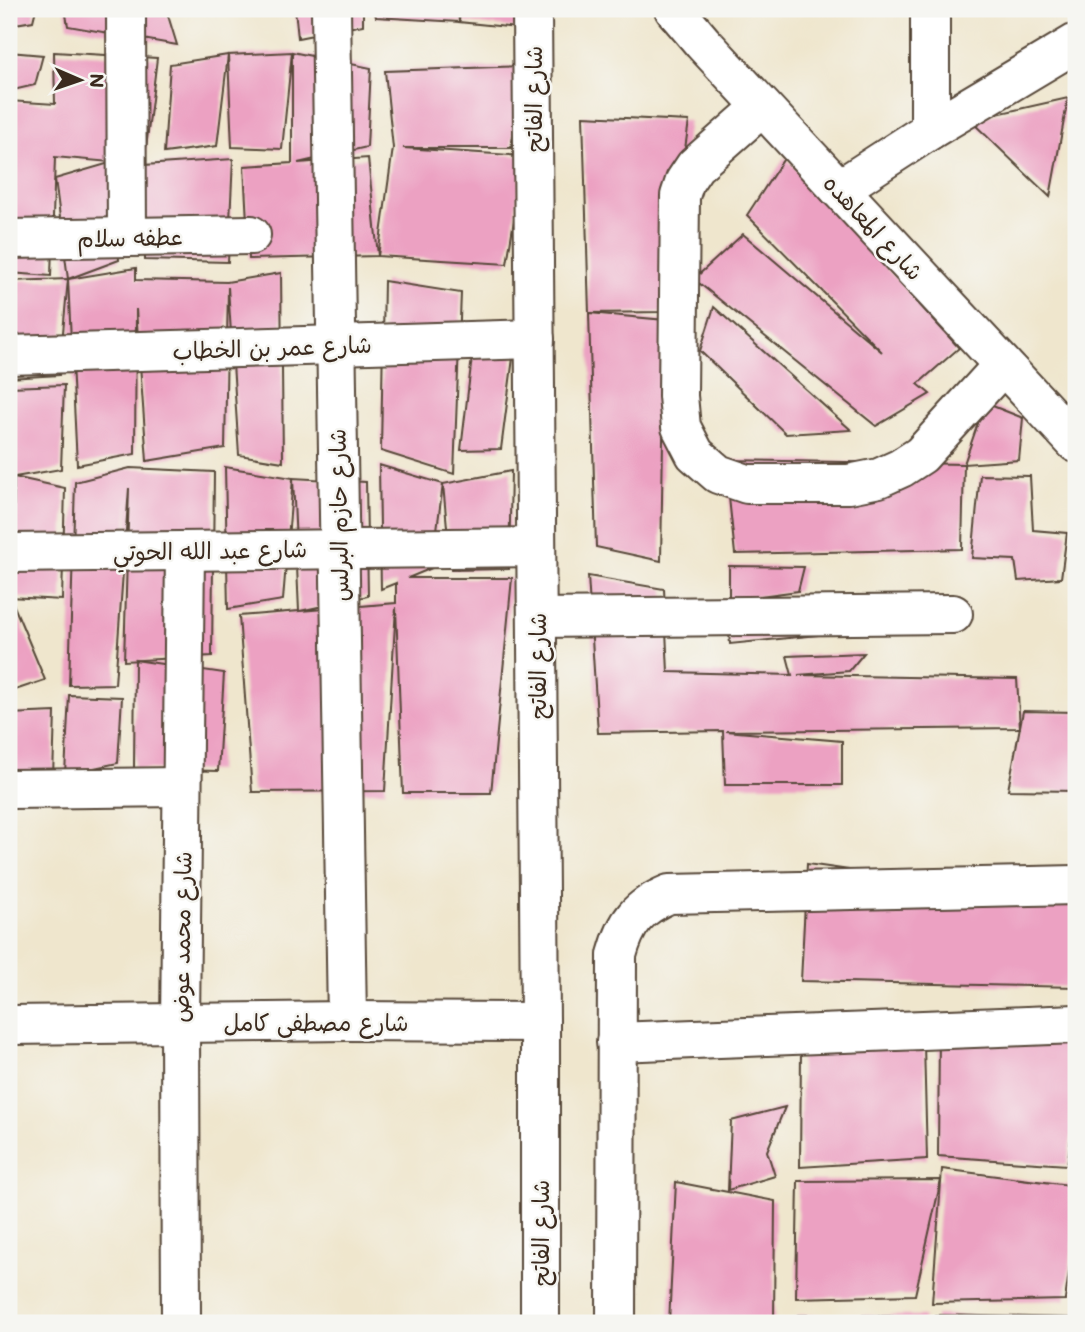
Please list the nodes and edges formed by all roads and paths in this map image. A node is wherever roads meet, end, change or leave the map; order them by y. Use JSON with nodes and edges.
{"nodes":[{"id":1,"x":126,"y":9,"type":"edge"},
{"id":2,"x":331,"y":9,"type":"edge"},
{"id":3,"x":532,"y":9,"type":"edge"},
{"id":4,"x":674,"y":9,"type":"edge"},
{"id":5,"x":930,"y":9,"type":"edge"},
{"id":6,"x":703,"y":26,"type":"edge"},
{"id":7,"x":1076,"y":43,"type":"edge"},
{"id":8,"x":762,"y":107,"type":"junction"},
{"id":9,"x":930,"y":130,"type":"junction"},
{"id":10,"x":839,"y":189,"type":"junction"},
{"id":11,"x":251,"y":235,"type":"dead end"},
{"id":12,"x":127,"y":237,"type":"junction"},
{"id":13,"x":9,"y":239,"type":"edge"},
{"id":14,"x":535,"y":339,"type":"junction"},
{"id":15,"x":335,"y":344,"type":"junction"},
{"id":16,"x":9,"y":355,"type":"edge"},
{"id":17,"x":1003,"y":365,"type":"junction"},
{"id":18,"x":1076,"y":443,"type":"edge"},
{"id":19,"x":536,"y":547,"type":"junction"},
{"id":20,"x":339,"y":549,"type":"junction"},
{"id":21,"x":185,"y":551,"type":"junction"},
{"id":22,"x":9,"y":552,"type":"edge"},
{"id":23,"x":953,"y":614,"type":"dead end"},
{"id":24,"x":537,"y":618,"type":"junction"},
{"id":25,"x":182,"y":788,"type":"junction"},
{"id":26,"x":9,"y":789,"type":"edge"},
{"id":27,"x":1076,"y":885,"type":"edge"},
{"id":28,"x":347,"y":1021,"type":"junction"},
{"id":29,"x":540,"y":1021,"type":"junction"},
{"id":30,"x":180,"y":1024,"type":"junction"},
{"id":31,"x":1076,"y":1024,"type":"edge"},
{"id":32,"x":9,"y":1025,"type":"edge"},
{"id":33,"x":616,"y":1042,"type":"junction"},
{"id":34,"x":181,"y":1323,"type":"edge"},
{"id":35,"x":540,"y":1323,"type":"edge"},
{"id":36,"x":616,"y":1323,"type":"edge"}],
"edges":[{"from":1,"to":12,"type":"street"},
{"from":2,"to":15,"type":"street","name":"شارع حازم البرلس"},
{"from":3,"to":14,"type":"street","name":"شارع الفاتح"},
{"from":4,"to":6,"type":"street","name":"شارع المعاهده"},
{"from":5,"to":9,"type":"street"},
{"from":6,"to":8,"type":"street","name":"شارع المعاهده"},
{"from":7,"to":9,"type":"street"},
{"from":8,"to":10,"type":"street","name":"شارع المعاهده"},
{"from":8,"to":17,"type":"street"},
{"from":9,"to":10,"type":"street"},
{"from":10,"to":17,"type":"street","name":"شارع المعاهده"},
{"from":11,"to":12,"type":"street","name":"عطفه سلام"},
{"from":12,"to":13,"type":"street","name":"عطفه سلام"},
{"from":14,"to":15,"type":"street","name":"شارع عمر بن الخطاب"},
{"from":14,"to":19,"type":"street","name":"شارع الفاتح"},
{"from":15,"to":16,"type":"street","name":"شارع عمر بن الخطاب"},
{"from":15,"to":20,"type":"street","name":"شارع حازم البرلس"},
{"from":17,"to":18,"type":"street","name":"شارع المعاهده"},
{"from":19,"to":20,"type":"street","name":"شارع عبد الله الحوتي"},
{"from":19,"to":24,"type":"street","name":"شارع الفاتح"},
{"from":20,"to":21,"type":"street","name":"شارع عبد الله الحوتي"},
{"from":20,"to":28,"type":"street","name":"شارع حازم البرلس"},
{"from":21,"to":22,"type":"street","name":"شارع عبد الله الحوتي"},
{"from":21,"to":25,"type":"street","name":"شارع محمد عوض"},
{"from":23,"to":24,"type":"street"},
{"from":24,"to":29,"type":"street","name":"شارع الفاتح"},
{"from":25,"to":26,"type":"street"},
{"from":25,"to":30,"type":"street","name":"شارع محمد عوض"},
{"from":27,"to":33,"type":"street"},
{"from":28,"to":29,"type":"street","name":"شارع مصطفى كامل"},
{"from":28,"to":30,"type":"street","name":"شارع مصطفى كامل"},
{"from":29,"to":35,"type":"street","name":"شارع الفاتح"},
{"from":30,"to":32,"type":"street","name":"شارع مصطفى كامل"},
{"from":30,"to":34,"type":"street","name":"شارع محمد عوض"},
{"from":31,"to":33,"type":"street"},
{"from":33,"to":36,"type":"street"}]}
